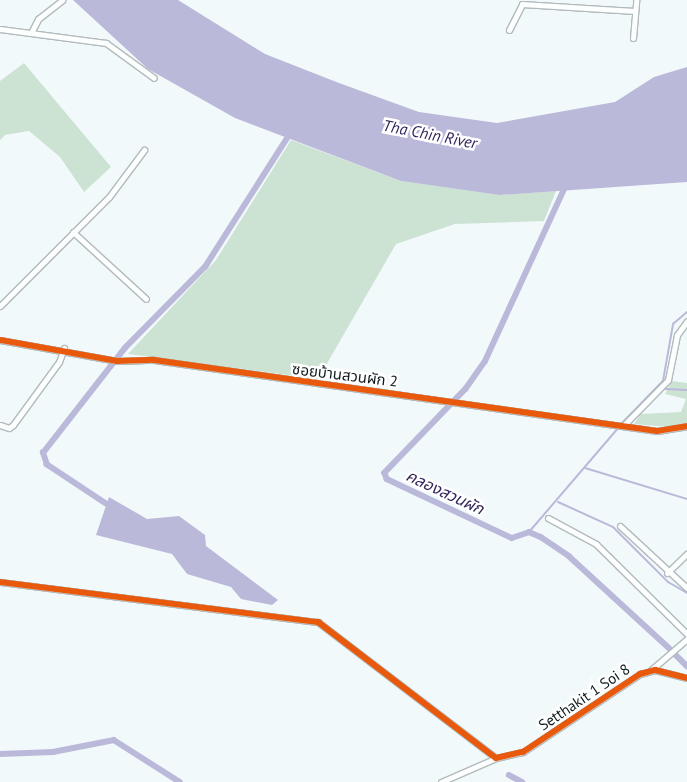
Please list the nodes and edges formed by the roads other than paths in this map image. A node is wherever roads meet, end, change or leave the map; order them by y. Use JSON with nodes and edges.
{"nodes":[{"id":1,"x":62,"y":0,"type":"edge"},
{"id":2,"x":636,"y":0,"type":"edge"},
{"id":3,"x":635,"y":11,"type":"junction"},
{"id":4,"x":0,"y":29,"type":"edge"},
{"id":5,"x":509,"y":30,"type":"dead end"},
{"id":6,"x":31,"y":33,"type":"junction"},
{"id":7,"x":633,"y":38,"type":"dead end"},
{"id":8,"x":154,"y":78,"type":"dead end"},
{"id":9,"x":144,"y":150,"type":"dead end"},
{"id":10,"x":74,"y":232,"type":"junction"},
{"id":11,"x":146,"y":299,"type":"dead end"},
{"id":12,"x":0,"y":306,"type":"edge"},
{"id":13,"x":687,"y":321,"type":"edge"},
{"id":14,"x":0,"y":340,"type":"edge"},
{"id":15,"x":64,"y":348,"type":"junction"},
{"id":16,"x":0,"y":424,"type":"edge"},
{"id":17,"x":623,"y":426,"type":"junction"},
{"id":18,"x":687,"y":426,"type":"edge"},
{"id":19,"x":548,"y":518,"type":"dead end"},
{"id":20,"x":620,"y":526,"type":"dead end"},
{"id":21,"x":687,"y":554,"type":"edge"},
{"id":22,"x":667,"y":573,"type":"junction"},
{"id":23,"x":0,"y":582,"type":"edge"},
{"id":24,"x":687,"y":588,"type":"edge"},
{"id":25,"x":687,"y":634,"type":"edge"},
{"id":26,"x":687,"y":638,"type":"edge"},
{"id":27,"x":652,"y":670,"type":"junction"},
{"id":28,"x":687,"y":678,"type":"edge"},
{"id":29,"x":496,"y":758,"type":"junction"},
{"id":30,"x":452,"y":780,"type":"edge"},
{"id":31,"x":441,"y":782,"type":"edge"}],
"edges":[{"from":1,"to":6,"type":"street"},
{"from":2,"to":3,"type":"street"},
{"from":3,"to":5,"type":"street"},
{"from":3,"to":7,"type":"street"},
{"from":4,"to":6,"type":"street"},
{"from":6,"to":8,"type":"street"},
{"from":9,"to":10,"type":"street"},
{"from":10,"to":11,"type":"street"},
{"from":10,"to":12,"type":"street"},
{"from":13,"to":17,"type":"street"},
{"from":14,"to":15,"type":"street","name":"ซอยบ้านสวนผัก 2"},
{"from":15,"to":16,"type":"street"},
{"from":15,"to":17,"type":"street","name":"ซอยบ้านสวนผัก 2"},
{"from":17,"to":18,"type":"street","name":"ซอยบ้านสวนผัก 2"},
{"from":19,"to":25,"type":"street"},
{"from":20,"to":22,"type":"street"},
{"from":21,"to":22,"type":"street"},
{"from":22,"to":24,"type":"street"},
{"from":23,"to":29,"type":"street"},
{"from":26,"to":27,"type":"street"},
{"from":27,"to":28,"type":"street","name":"Setthakit 1 Soi 8"},
{"from":27,"to":29,"type":"street","name":"Setthakit 1 Soi 8"},
{"from":29,"to":30,"type":"street","name":"Setthakit 1 Soi 8"},
{"from":30,"to":31,"type":"street","name":"Setthakit 1 Soi 8"}]}
